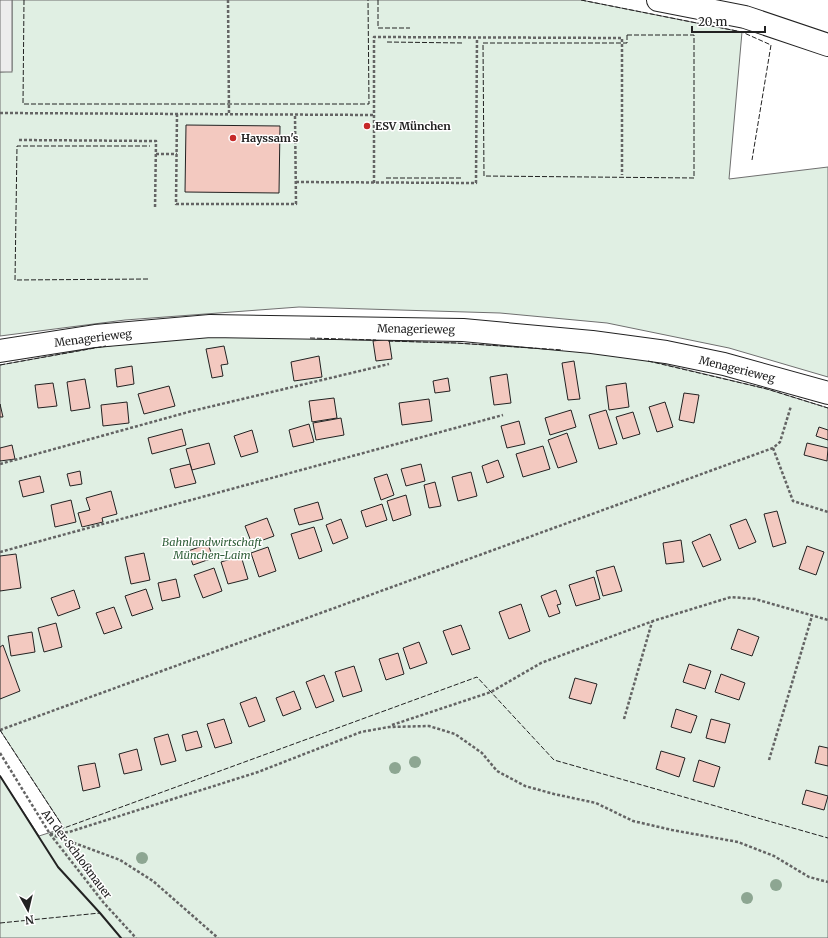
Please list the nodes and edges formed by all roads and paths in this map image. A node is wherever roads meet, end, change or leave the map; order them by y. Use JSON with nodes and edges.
{"nodes":[{"id":1,"x":228,"y":0,"type":"edge"},
{"id":2,"x":658,"y":0,"type":"edge"},
{"id":3,"x":477,"y":38,"type":"junction"},
{"id":4,"x":828,"y":45,"type":"edge"},
{"id":5,"x":0,"y":112,"type":"edge"},
{"id":6,"x":177,"y":114,"type":"junction"},
{"id":7,"x":229,"y":114,"type":"junction"},
{"id":8,"x":295,"y":115,"type":"junction"},
{"id":9,"x":374,"y":115,"type":"junction"},
{"id":10,"x":19,"y":140,"type":"dead end"},
{"id":11,"x":156,"y":154,"type":"junction"},
{"id":12,"x":176,"y":154,"type":"junction"},
{"id":13,"x":622,"y":175,"type":"dead end"},
{"id":14,"x":296,"y":182,"type":"junction"},
{"id":15,"x":374,"y":183,"type":"junction"},
{"id":16,"x":155,"y":209,"type":"dead end"},
{"id":17,"x":0,"y":351,"type":"edge"},
{"id":18,"x":389,"y":364,"type":"dead end"},
{"id":19,"x":828,"y":392,"type":"edge"},
{"id":20,"x":791,"y":404,"type":"dead end"},
{"id":21,"x":503,"y":415,"type":"dead end"},
{"id":22,"x":773,"y":448,"type":"junction"},
{"id":23,"x":0,"y":464,"type":"edge"},
{"id":24,"x":828,"y":512,"type":"edge"},
{"id":25,"x":0,"y":552,"type":"edge"},
{"id":26,"x":812,"y":616,"type":"junction"},
{"id":27,"x":828,"y":620,"type":"edge"},
{"id":28,"x":653,"y":621,"type":"junction"},
{"id":29,"x":624,"y":719,"type":"dead end"},
{"id":30,"x":389,"y":727,"type":"junction"},
{"id":31,"x":0,"y":730,"type":"edge"},
{"id":32,"x":0,"y":753,"type":"edge"},
{"id":33,"x":769,"y":760,"type":"dead end"},
{"id":34,"x":50,"y":834,"type":"junction"},
{"id":35,"x":828,"y":882,"type":"edge"},
{"id":36,"x":136,"y":938,"type":"edge"},
{"id":37,"x":218,"y":938,"type":"edge"}],
"edges":[{"from":1,"to":7,"type":"path"},
{"from":2,"to":4,"type":"street"},
{"from":3,"to":9,"type":"path"},
{"from":3,"to":13,"type":"path"},
{"from":3,"to":15,"type":"path"},
{"from":5,"to":6,"type":"path"},
{"from":6,"to":7,"type":"path"},
{"from":6,"to":12,"type":"path"},
{"from":7,"to":8,"type":"path"},
{"from":8,"to":9,"type":"path"},
{"from":8,"to":14,"type":"path"},
{"from":9,"to":15,"type":"path"},
{"from":10,"to":11,"type":"path"},
{"from":11,"to":12,"type":"path"},
{"from":11,"to":16,"type":"path"},
{"from":12,"to":14,"type":"path"},
{"from":14,"to":15,"type":"path"},
{"from":17,"to":19,"type":"street","name":"Menagerieweg"},
{"from":18,"to":23,"type":"path"},
{"from":20,"to":22,"type":"path"},
{"from":21,"to":25,"type":"path"},
{"from":22,"to":24,"type":"path"},
{"from":22,"to":31,"type":"path"},
{"from":26,"to":27,"type":"path"},
{"from":26,"to":28,"type":"path"},
{"from":26,"to":33,"type":"path"},
{"from":28,"to":29,"type":"path"},
{"from":28,"to":30,"type":"path"},
{"from":30,"to":34,"type":"path"},
{"from":30,"to":35,"type":"path"},
{"from":32,"to":34,"type":"path","name":"An der Schloßmauer"},
{"from":34,"to":36,"type":"path","name":"An der Schloßmauer"},
{"from":34,"to":37,"type":"path"}]}
